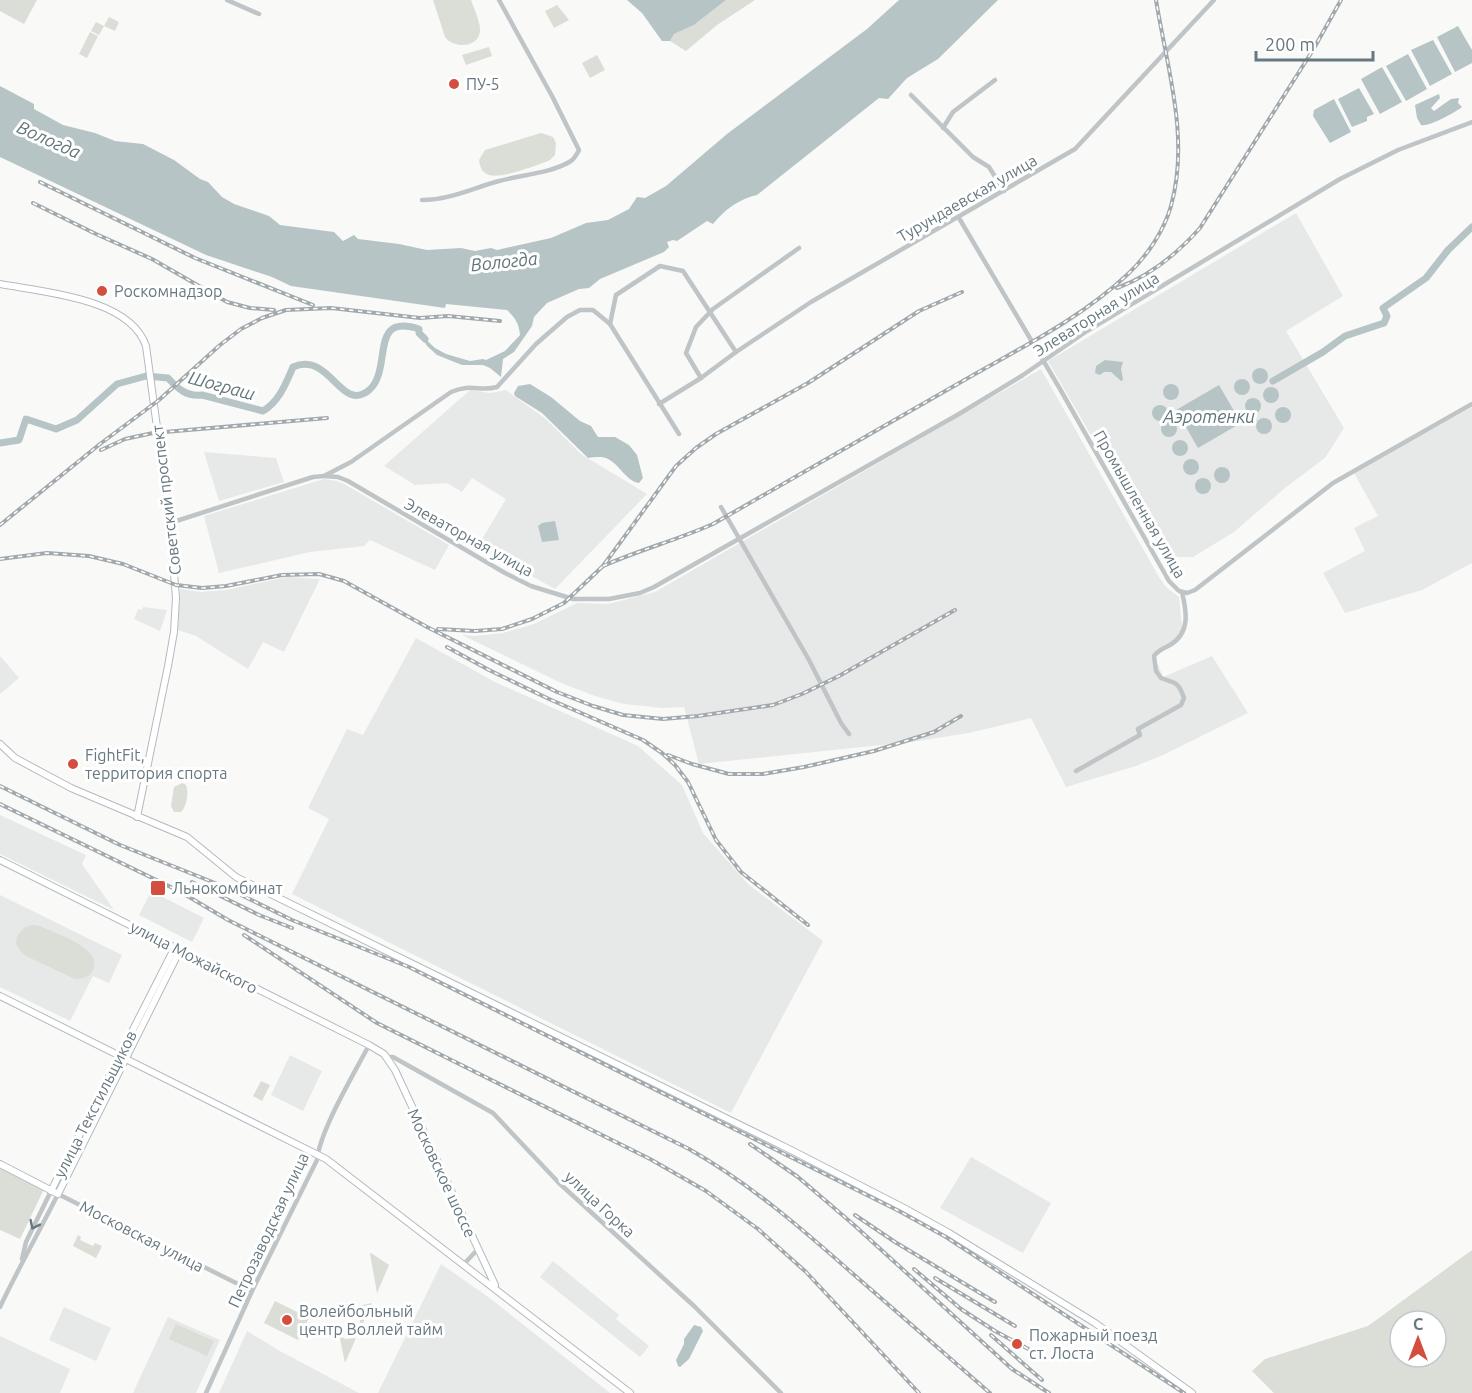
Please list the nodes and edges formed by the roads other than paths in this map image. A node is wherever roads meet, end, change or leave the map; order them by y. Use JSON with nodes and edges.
{"nodes":[{"id":1,"x":227,"y":0,"type":"edge"},
{"id":2,"x":499,"y":0,"type":"edge"},
{"id":3,"x":1214,"y":0,"type":"edge"},
{"id":4,"x":259,"y":14,"type":"dead end"},
{"id":5,"x":996,"y":80,"type":"dead end"},
{"id":6,"x":911,"y":95,"type":"dead end"},
{"id":7,"x":1472,"y":122,"type":"edge"},
{"id":8,"x":943,"y":128,"type":"junction"},
{"id":9,"x":1004,"y":191,"type":"junction"},
{"id":10,"x":422,"y":200,"type":"dead end"},
{"id":11,"x":959,"y":218,"type":"junction"},
{"id":12,"x":798,"y":248,"type":"dead end"},
{"id":13,"x":0,"y":284,"type":"edge"},
{"id":14,"x":710,"y":312,"type":"junction"},
{"id":15,"x":610,"y":324,"type":"junction"},
{"id":16,"x":735,"y":352,"type":"junction"},
{"id":17,"x":1043,"y":362,"type":"junction"},
{"id":18,"x":700,"y":378,"type":"junction"},
{"id":19,"x":659,"y":404,"type":"junction"},
{"id":20,"x":1472,"y":404,"type":"edge"},
{"id":21,"x":679,"y":435,"type":"dead end"},
{"id":22,"x":324,"y":476,"type":"junction"},
{"id":23,"x":721,"y":507,"type":"dead end"},
{"id":24,"x":170,"y":523,"type":"junction"},
{"id":25,"x":738,"y":539,"type":"junction"},
{"id":26,"x":1182,"y":592,"type":"junction"},
{"id":27,"x":849,"y":734,"type":"dead end"},
{"id":28,"x":0,"y":744,"type":"edge"},
{"id":29,"x":1076,"y":771,"type":"dead end"},
{"id":30,"x":137,"y":814,"type":"junction"},
{"id":31,"x":0,"y":860,"type":"edge"},
{"id":32,"x":178,"y":949,"type":"junction"},
{"id":33,"x":0,"y":996,"type":"edge"},
{"id":34,"x":369,"y":1046,"type":"junction"},
{"id":35,"x":387,"y":1057,"type":"junction"},
{"id":36,"x":123,"y":1058,"type":"junction"},
{"id":37,"x":318,"y":1154,"type":"junction"},
{"id":38,"x":0,"y":1164,"type":"edge"},
{"id":39,"x":51,"y":1191,"type":"junction"},
{"id":40,"x":58,"y":1194,"type":"junction"},
{"id":41,"x":26,"y":1242,"type":"junction"},
{"id":42,"x":33,"y":1245,"type":"junction"},
{"id":43,"x":478,"y":1249,"type":"junction"},
{"id":44,"x":21,"y":1262,"type":"junction"},
{"id":45,"x":464,"y":1264,"type":"junction"},
{"id":46,"x":496,"y":1289,"type":"junction"},
{"id":47,"x":252,"y":1291,"type":"junction"},
{"id":48,"x":0,"y":1308,"type":"edge"},
{"id":49,"x":206,"y":1393,"type":"edge"},
{"id":50,"x":630,"y":1393,"type":"edge"},
{"id":51,"x":781,"y":1393,"type":"edge"},
{"id":52,"x":1192,"y":1393,"type":"edge"}],
"edges":[{"from":1,"to":4,"type":"street"},
{"from":2,"to":10,"type":"street"},
{"from":3,"to":9,"type":"street","name":"Турундаевская улица"},
{"from":5,"to":8,"type":"street"},
{"from":6,"to":8,"type":"street"},
{"from":7,"to":17,"type":"street","name":"Элеваторная улица"},
{"from":8,"to":9,"type":"street"},
{"from":9,"to":11,"type":"street","name":"Турундаевская улица"},
{"from":11,"to":16,"type":"street","name":"Турундаевская улица"},
{"from":11,"to":17,"type":"street","name":"Промышленная улица"},
{"from":12,"to":14,"type":"street"},
{"from":13,"to":24,"type":"street","name":"Советский проспект"},
{"from":14,"to":15,"type":"street"},
{"from":14,"to":16,"type":"street"},
{"from":14,"to":18,"type":"street"},
{"from":15,"to":19,"type":"street"},
{"from":15,"to":22,"type":"street"},
{"from":16,"to":18,"type":"street","name":"Турундаевская улица"},
{"from":17,"to":25,"type":"street","name":"Элеваторная улица"},
{"from":17,"to":26,"type":"street","name":"Промышленная улица"},
{"from":18,"to":19,"type":"street","name":"Турундаевская улица"},
{"from":19,"to":21,"type":"street"},
{"from":20,"to":26,"type":"street","name":"Промышленная улица"},
{"from":22,"to":24,"type":"street"},
{"from":22,"to":25,"type":"street","name":"Элеваторная улица"},
{"from":23,"to":25,"type":"street"},
{"from":24,"to":30,"type":"street","name":"Советский проспект"},
{"from":25,"to":27,"type":"street"},
{"from":26,"to":29,"type":"street"},
{"from":28,"to":30,"type":"street"},
{"from":30,"to":52,"type":"street"},
{"from":31,"to":32,"type":"street","name":"улица Можайского"},
{"from":32,"to":34,"type":"street","name":"улица Можайского"},
{"from":32,"to":36,"type":"street","name":"улица Текстильщиков"},
{"from":33,"to":36,"type":"street","name":"Московское шоссе"},
{"from":34,"to":35,"type":"street","name":"улица Можайского"},
{"from":34,"to":37,"type":"street","name":"Петрозаводская улица"},
{"from":35,"to":43,"type":"street","name":"Московское шоссе"},
{"from":35,"to":51,"type":"street","name":"улица Горка"},
{"from":36,"to":37,"type":"street","name":"Московское шоссе"},
{"from":36,"to":39,"type":"street","name":"улица Текстильщиков"},
{"from":36,"to":40,"type":"street","name":"улица Текстильщиков"},
{"from":37,"to":45,"type":"street","name":"Московское шоссе"},
{"from":37,"to":47,"type":"street","name":"Петрозаводская улица"},
{"from":38,"to":39,"type":"street","name":"Московская улица"},
{"from":39,"to":40,"type":"street","name":"Московская улица"},
{"from":39,"to":41,"type":"street","name":"улица Текстильщиков","one_way":true},
{"from":40,"to":42,"type":"street","name":"улица Текстильщиков"},
{"from":40,"to":47,"type":"street","name":"Московская улица"},
{"from":41,"to":42,"type":"street"},
{"from":41,"to":44,"type":"street","name":"улица Текстильщиков"},
{"from":42,"to":44,"type":"street","name":"улица Текстильщиков"},
{"from":43,"to":45,"type":"street"},
{"from":43,"to":46,"type":"street","name":"Московское шоссе"},
{"from":44,"to":48,"type":"street","name":"улица Текстильщиков"},
{"from":45,"to":46,"type":"street","name":"Московское шоссе"},
{"from":46,"to":50,"type":"street","name":"Московское шоссе"},
{"from":47,"to":49,"type":"street","name":"Петрозаводская улица"}]}
